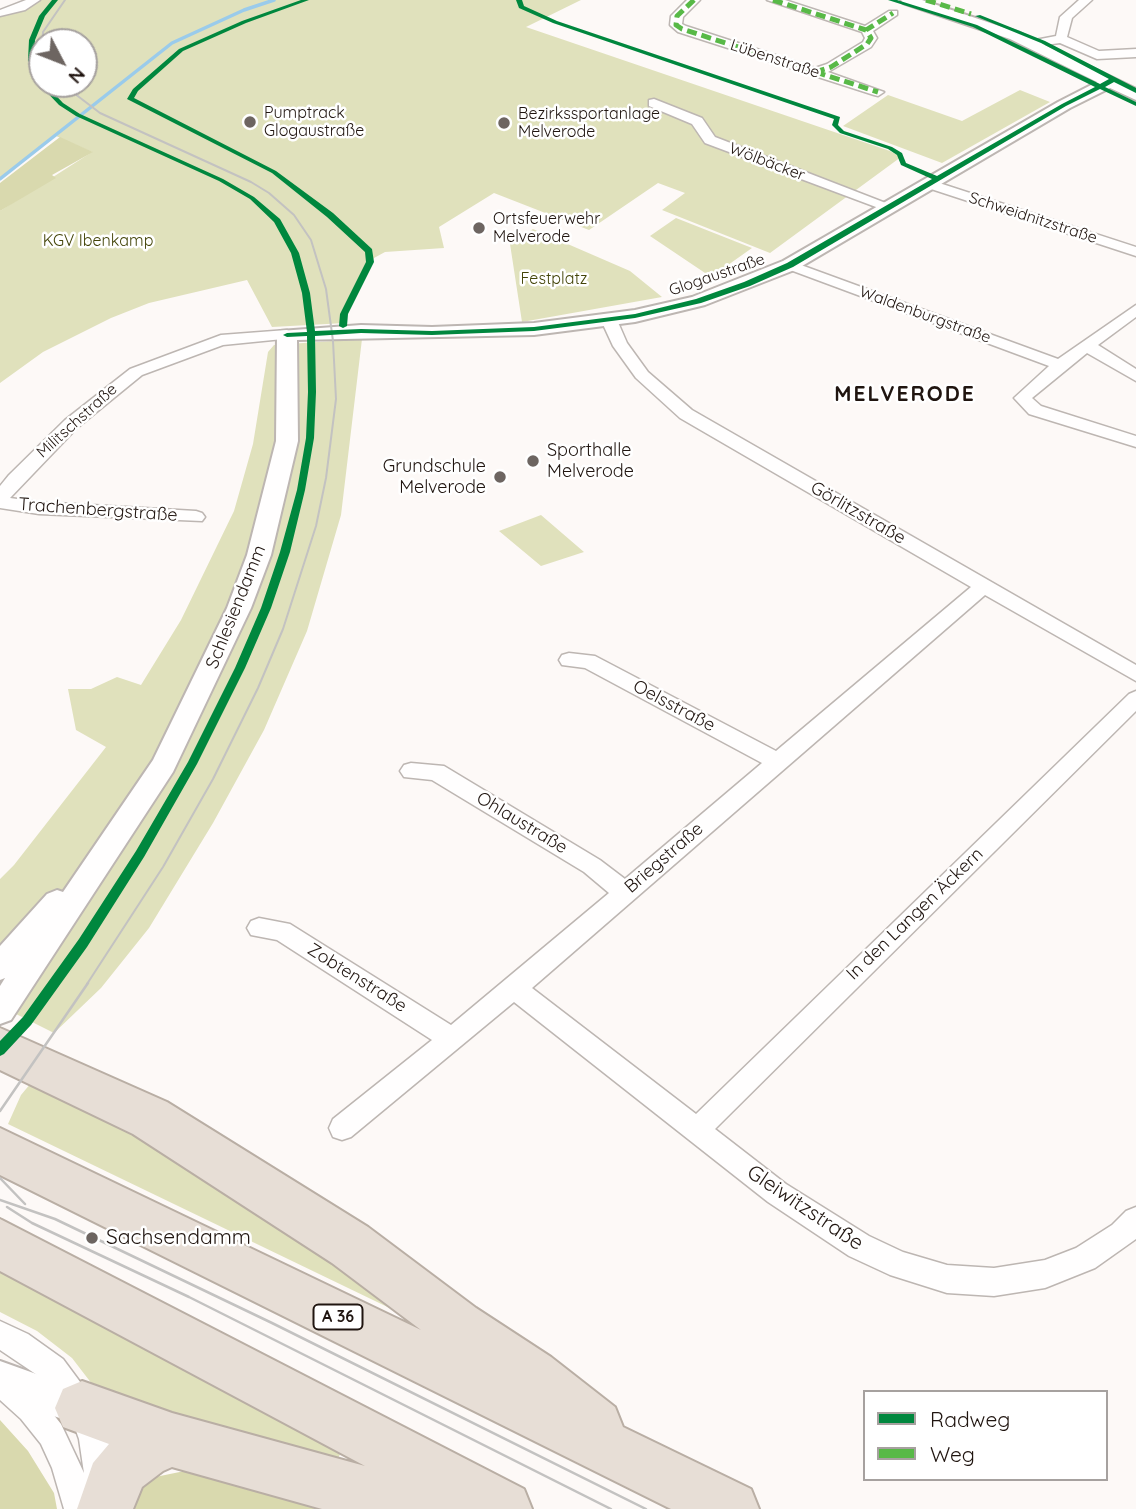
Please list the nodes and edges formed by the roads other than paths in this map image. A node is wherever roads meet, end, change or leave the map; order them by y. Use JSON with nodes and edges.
{"nodes":[{"id":1,"x":34,"y":0,"type":"edge"},
{"id":2,"x":694,"y":0,"type":"edge"},
{"id":3,"x":772,"y":0,"type":"edge"},
{"id":4,"x":908,"y":0,"type":"edge"},
{"id":5,"x":1087,"y":0,"type":"edge"},
{"id":6,"x":1,"y":13,"type":"edge"},
{"id":7,"x":893,"y":13,"type":"dead end"},
{"id":8,"x":866,"y":30,"type":"junction"},
{"id":9,"x":1061,"y":38,"type":"junction"},
{"id":10,"x":1034,"y":44,"type":"junction"},
{"id":11,"x":1136,"y":53,"type":"edge"},
{"id":12,"x":1097,"y":55,"type":"junction"},
{"id":13,"x":1077,"y":65,"type":"junction"},
{"id":14,"x":815,"y":72,"type":"junction"},
{"id":15,"x":1110,"y":82,"type":"junction"},
{"id":16,"x":878,"y":92,"type":"dead end"},
{"id":17,"x":1136,"y":95,"type":"edge"},
{"id":18,"x":654,"y":103,"type":"dead end"},
{"id":19,"x":930,"y":184,"type":"junction"},
{"id":20,"x":889,"y":208,"type":"junction"},
{"id":21,"x":1136,"y":252,"type":"edge"},
{"id":22,"x":789,"y":265,"type":"junction"},
{"id":23,"x":1136,"y":310,"type":"edge"},
{"id":24,"x":609,"y":320,"type":"junction"},
{"id":25,"x":377,"y":333,"type":"joint"},
{"id":26,"x":287,"y":339,"type":"junction"},
{"id":27,"x":1088,"y":346,"type":"junction"},
{"id":28,"x":1060,"y":365,"type":"junction"},
{"id":29,"x":1136,"y":376,"type":"edge"},
{"id":30,"x":1136,"y":442,"type":"edge"},
{"id":31,"x":0,"y":500,"type":"edge"},
{"id":32,"x":196,"y":517,"type":"dead end"},
{"id":33,"x":984,"y":586,"type":"junction"},
{"id":34,"x":569,"y":660,"type":"dead end"},
{"id":35,"x":1136,"y":674,"type":"edge"},
{"id":36,"x":1136,"y":699,"type":"edge"},
{"id":37,"x":776,"y":762,"type":"junction"},
{"id":38,"x":411,"y":771,"type":"dead end"},
{"id":39,"x":106,"y":854,"type":"junction"},
{"id":40,"x":625,"y":892,"type":"junction"},
{"id":41,"x":259,"y":928,"type":"dead end"},
{"id":42,"x":0,"y":967,"type":"edge"},
{"id":43,"x":514,"y":988,"type":"junction"},
{"id":44,"x":0,"y":1011,"type":"edge"},
{"id":45,"x":452,"y":1039,"type":"junction"},
{"id":46,"x":0,"y":1048,"type":"edge"},
{"id":47,"x":342,"y":1128,"type":"dead end"},
{"id":48,"x":696,"y":1132,"type":"junction"},
{"id":49,"x":0,"y":1151,"type":"edge"},
{"id":50,"x":1136,"y":1220,"type":"edge"},
{"id":51,"x":0,"y":1244,"type":"edge"},
{"id":52,"x":0,"y":1335,"type":"edge"},
{"id":53,"x":0,"y":1379,"type":"edge"},
{"id":54,"x":82,"y":1408,"type":"junction"},
{"id":55,"x":172,"y":1440,"type":"junction"},
{"id":56,"x":655,"y":1472,"type":"junction"},
{"id":57,"x":79,"y":1509,"type":"edge"},
{"id":58,"x":103,"y":1509,"type":"edge"},
{"id":59,"x":422,"y":1509,"type":"edge"},
{"id":60,"x":504,"y":1509,"type":"edge"},
{"id":61,"x":731,"y":1509,"type":"edge"}],
"edges":[{"from":1,"to":6,"type":"street"},
{"from":2,"to":14,"type":"street","name":"Lübenstraße"},
{"from":3,"to":8,"type":"street"},
{"from":4,"to":10,"type":"street"},
{"from":5,"to":9,"type":"street"},
{"from":7,"to":8,"type":"street"},
{"from":8,"to":14,"type":"street"},
{"from":9,"to":10,"type":"street"},
{"from":9,"to":12,"type":"street"},
{"from":10,"to":13,"type":"street"},
{"from":11,"to":12,"type":"street"},
{"from":12,"to":13,"type":"street"},
{"from":13,"to":15,"type":"street"},
{"from":14,"to":16,"type":"street","name":"Lübenstraße"},
{"from":15,"to":17,"type":"street"},
{"from":15,"to":19,"type":"street","name":"Glogaustraße"},
{"from":18,"to":20,"type":"street","name":"Wölbäcker"},
{"from":19,"to":20,"type":"street","name":"Glogaustraße"},
{"from":19,"to":21,"type":"street","name":"Schweidnitzstraße"},
{"from":20,"to":22,"type":"street","name":"Glogaustraße"},
{"from":22,"to":24,"type":"street","name":"Glogaustraße"},
{"from":22,"to":28,"type":"street","name":"Waldenburgstraße"},
{"from":23,"to":27,"type":"street"},
{"from":24,"to":25,"type":"street","name":"Glogaustraße"},
{"from":24,"to":33,"type":"street","name":"Görlitzstraße"},
{"from":25,"to":26,"type":"street","name":"Glogaustraße"},
{"from":26,"to":31,"type":"street","name":"Militschstraße"},
{"from":26,"to":39,"type":"street","name":"Schlesiendamm"},
{"from":27,"to":28,"type":"street"},
{"from":27,"to":29,"type":"street"},
{"from":28,"to":30,"type":"street"},
{"from":31,"to":32,"type":"street","name":"Trachenbergstraße"},
{"from":33,"to":35,"type":"street","name":"Görlitzstraße"},
{"from":33,"to":37,"type":"street","name":"Briegstraße"},
{"from":34,"to":37,"type":"street","name":"Oelsstraße"},
{"from":36,"to":48,"type":"street","name":"In den Langen Äckern"},
{"from":37,"to":40,"type":"street","name":"Briegstraße"},
{"from":38,"to":40,"type":"street","name":"Ohlaustraße"},
{"from":39,"to":42,"type":"street","name":"Schlesiendamm"},
{"from":39,"to":44,"type":"street","name":"Schlesiendamm"},
{"from":40,"to":43,"type":"street","name":"Briegstraße"},
{"from":41,"to":45,"type":"street","name":"Zobtenstraße"},
{"from":43,"to":45,"type":"street","name":"Briegstraße"},
{"from":43,"to":48,"type":"street","name":"Gleiwitzstraße"},
{"from":45,"to":47,"type":"street","name":"Briegstraße"},
{"from":46,"to":56,"type":"highway"},
{"from":48,"to":50,"type":"street","name":"Gleiwitzstraße"},
{"from":49,"to":56,"type":"highway","number":"A 36"},
{"from":51,"to":60,"type":"highway"},
{"from":52,"to":54,"type":"street"},
{"from":53,"to":54,"type":"street"},
{"from":53,"to":57,"type":"street"},
{"from":54,"to":55,"type":"highway"},
{"from":54,"to":58,"type":"street"},
{"from":55,"to":58,"type":"highway"},
{"from":55,"to":59,"type":"highway"},
{"from":56,"to":61,"type":"highway","number":"A 36"}]}
